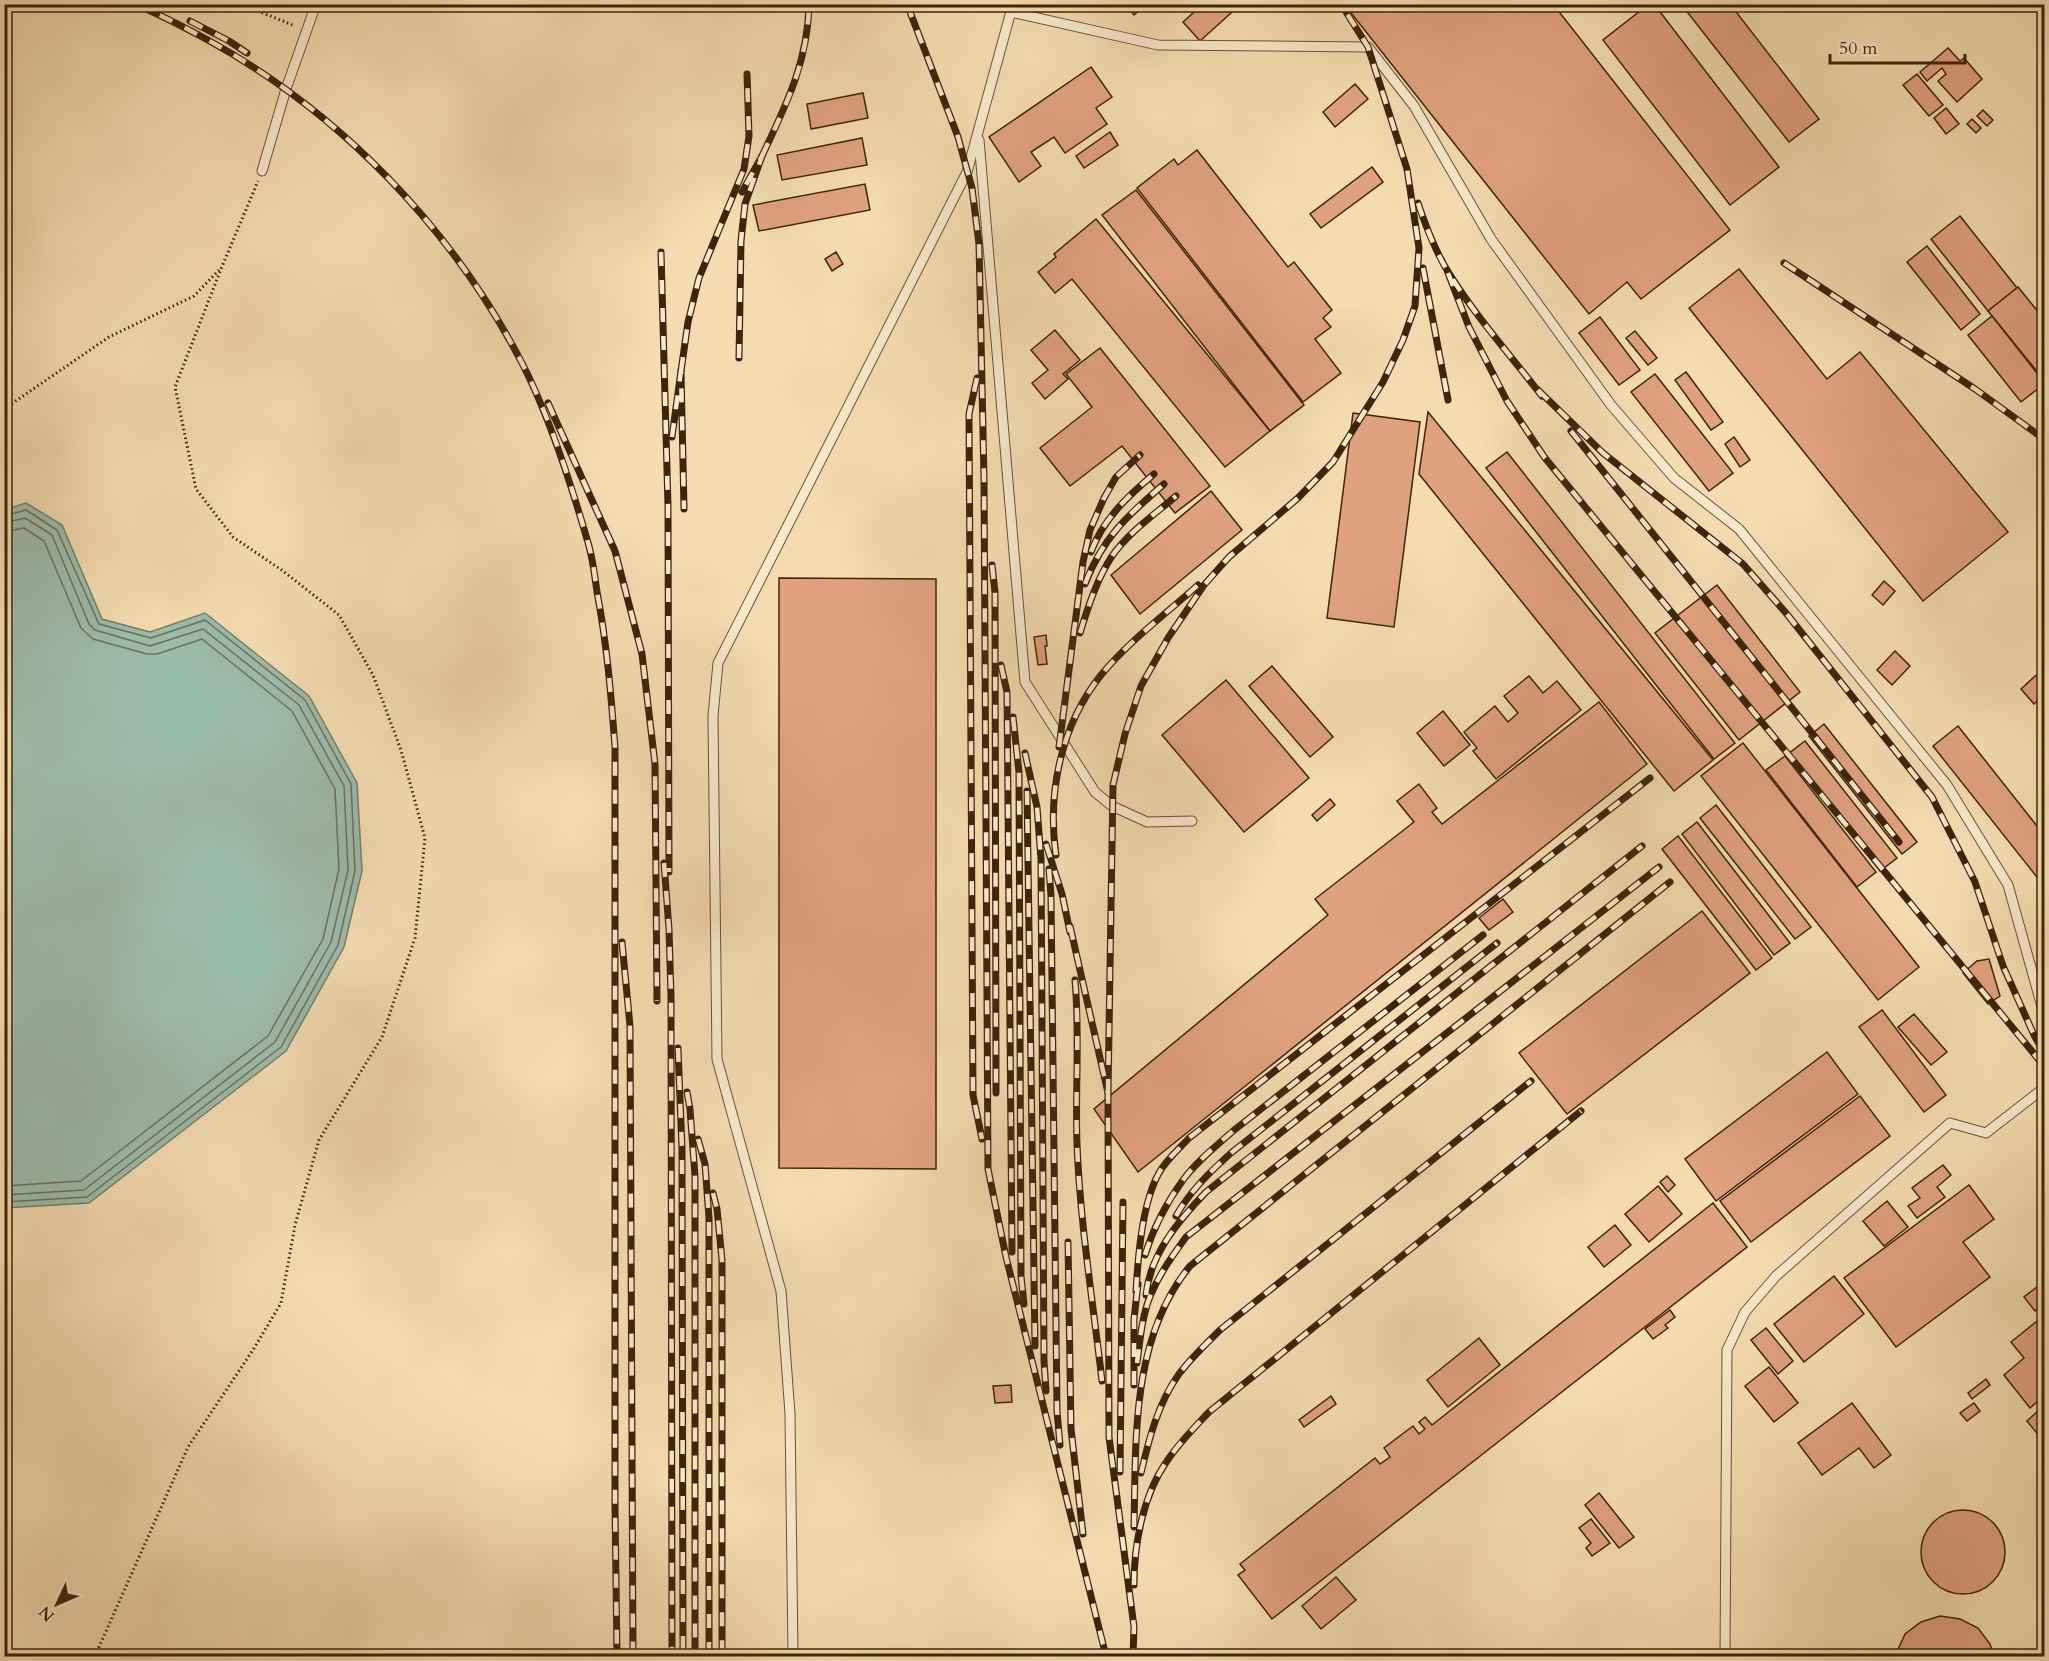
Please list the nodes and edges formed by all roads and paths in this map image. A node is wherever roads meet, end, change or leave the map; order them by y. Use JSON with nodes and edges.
{"nodes":[{"id":1,"x":241,"y":4,"type":"edge"},
{"id":2,"x":316,"y":4,"type":"edge"},
{"id":3,"x":1012,"y":8,"type":"edge"},
{"id":4,"x":305,"y":30,"type":"junction"},
{"id":5,"x":978,"y":132,"type":"junction"},
{"id":6,"x":262,"y":171,"type":"joint"},
{"id":7,"x":221,"y":269,"type":"junction"},
{"id":8,"x":4,"y":409,"type":"edge"},
{"id":9,"x":1192,"y":821,"type":"dead end"},
{"id":10,"x":2044,"y":1014,"type":"edge"},
{"id":11,"x":2044,"y":1088,"type":"edge"},
{"id":12,"x":95,"y":1656,"type":"edge"},
{"id":13,"x":793,"y":1656,"type":"edge"},
{"id":14,"x":1725,"y":1656,"type":"edge"}],
"edges":[{"from":1,"to":4,"type":"path"},
{"from":2,"to":4,"type":"lane"},
{"from":3,"to":5,"type":"lane"},
{"from":3,"to":10,"type":"lane"},
{"from":4,"to":6,"type":"lane"},
{"from":5,"to":9,"type":"lane"},
{"from":5,"to":13,"type":"lane"},
{"from":6,"to":7,"type":"path"},
{"from":7,"to":8,"type":"path"},
{"from":7,"to":12,"type":"path"},
{"from":11,"to":14,"type":"lane"}]}
